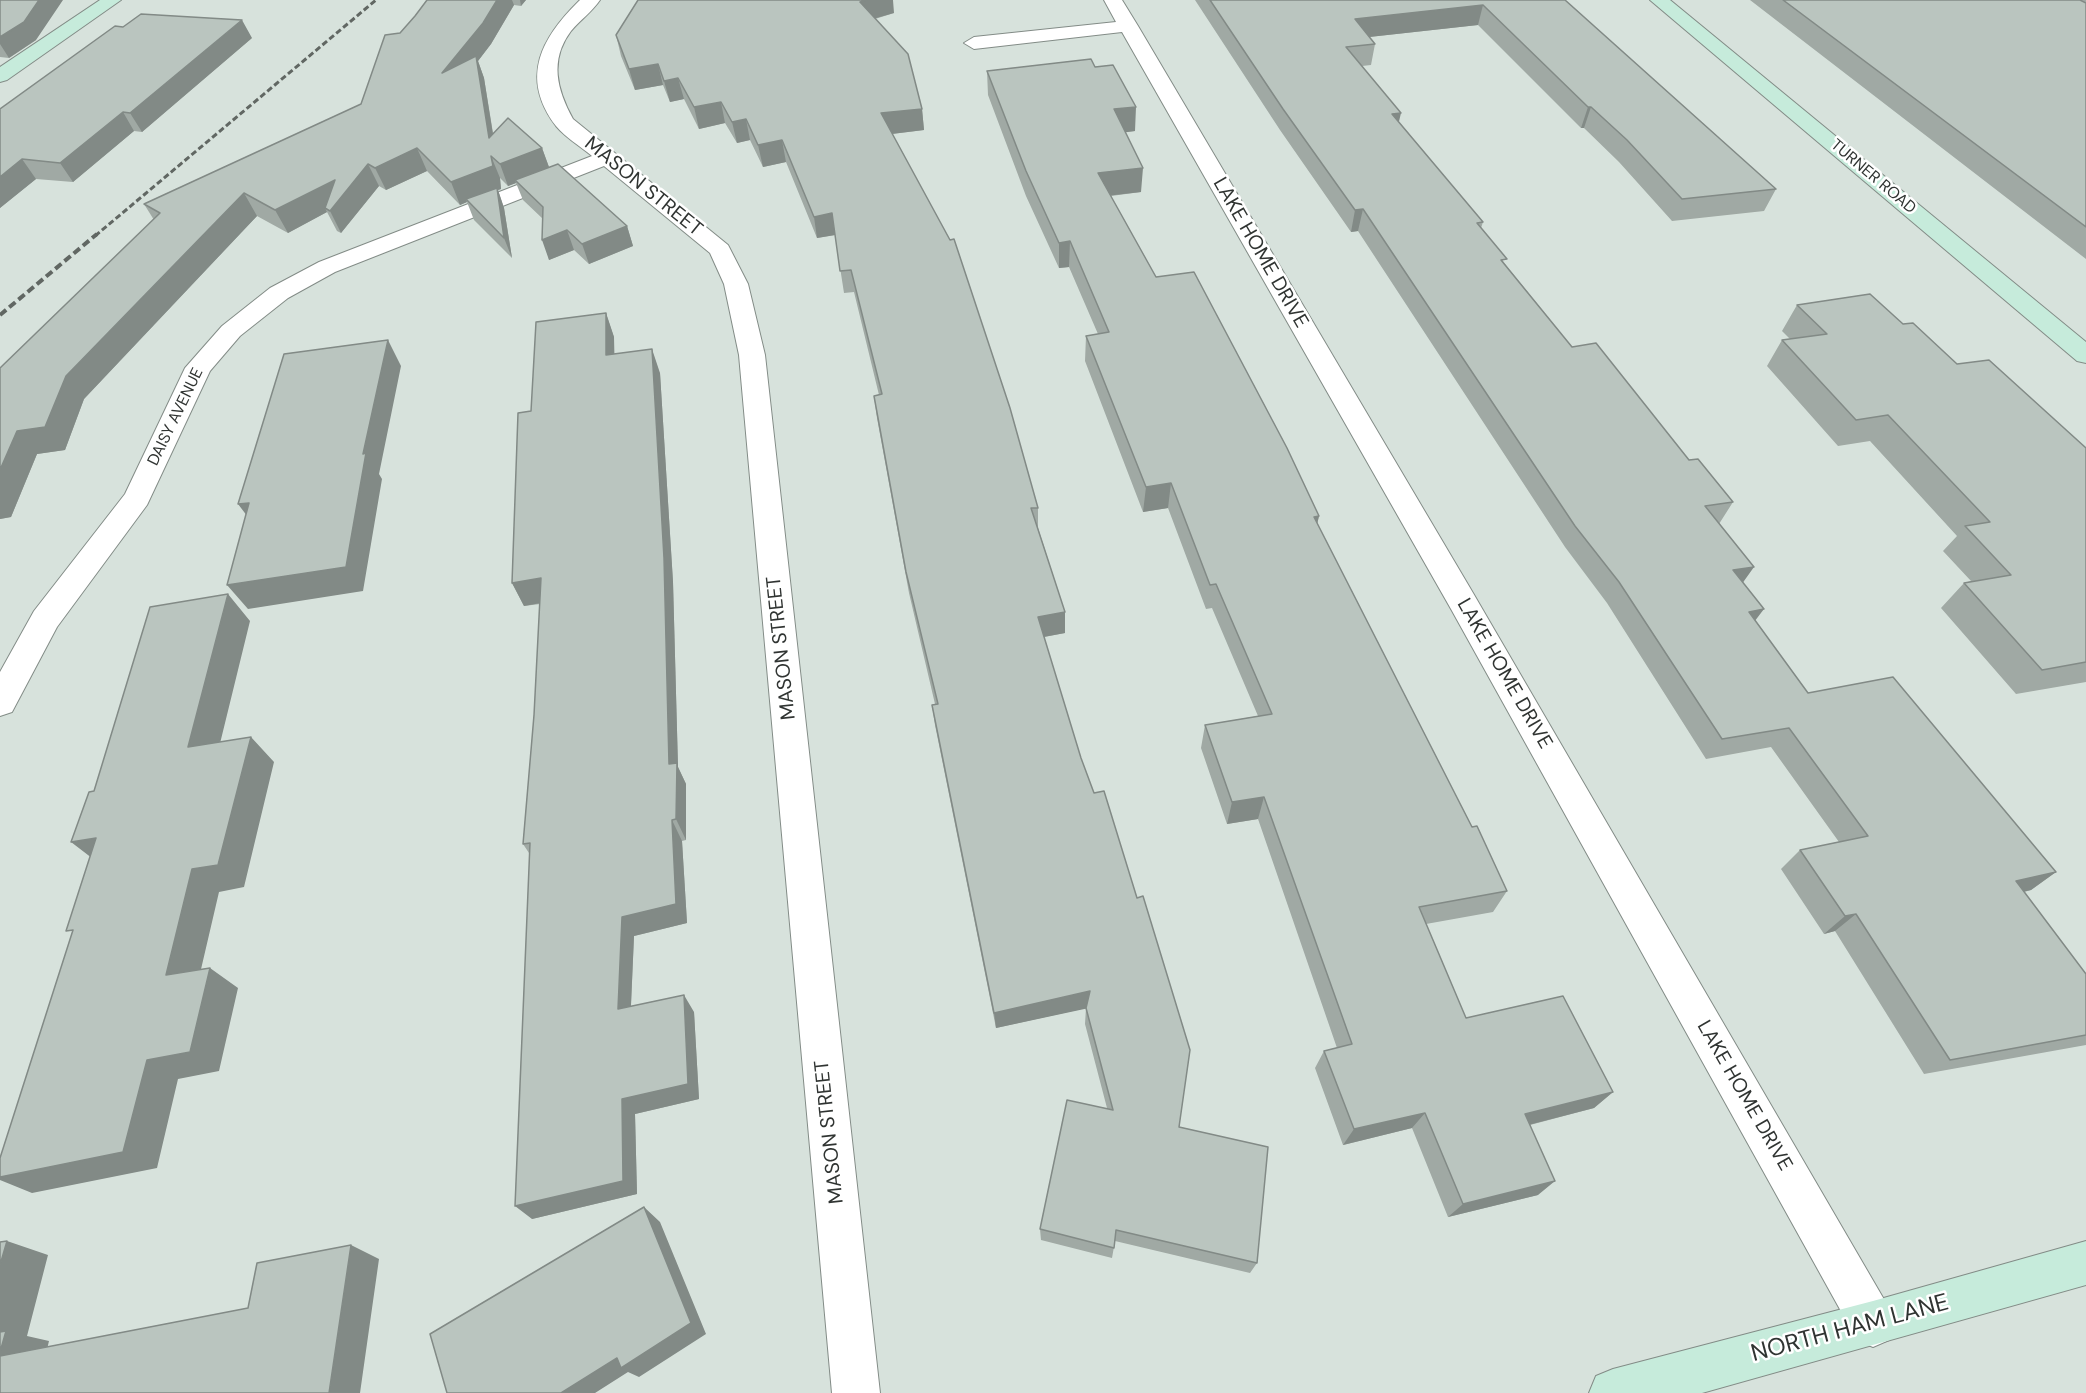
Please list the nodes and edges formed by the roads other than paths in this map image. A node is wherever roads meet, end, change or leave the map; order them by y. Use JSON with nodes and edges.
{"nodes":[{"id":1,"x":112,"y":0,"type":"edge"},
{"id":2,"x":591,"y":0,"type":"edge"},
{"id":3,"x":1659,"y":0,"type":"edge"},
{"id":4,"x":1121,"y":13,"type":"edge"},
{"id":5,"x":974,"y":43,"type":"dead end"},
{"id":6,"x":0,"y":76,"type":"edge"},
{"id":7,"x":605,"y":158,"type":"junction"},
{"id":8,"x":2086,"y":355,"type":"edge"},
{"id":9,"x":0,"y":703,"type":"edge"},
{"id":10,"x":2086,"y":1263,"type":"edge"},
{"id":11,"x":1873,"y":1324,"type":"junction"},
{"id":12,"x":856,"y":1393,"type":"edge"},
{"id":13,"x":1613,"y":1393,"type":"edge"}],
"edges":[{"from":1,"to":6,"type":"main road"},
{"from":2,"to":7,"type":"street","name":"MASON STREET"},
{"from":3,"to":8,"type":"main road","name":"TURNER ROAD"},
{"from":4,"to":5,"type":"street","name":"LAKE HOME DRIVE"},
{"from":4,"to":11,"type":"street","name":"LAKE HOME DRIVE"},
{"from":7,"to":9,"type":"street","name":"DAISY AVENUE"},
{"from":7,"to":12,"type":"street","name":"MASON STREET"},
{"from":10,"to":11,"type":"main road","name":"NORTH HAM LANE"},
{"from":11,"to":13,"type":"main road","name":"NORTH HAM LANE"}]}
